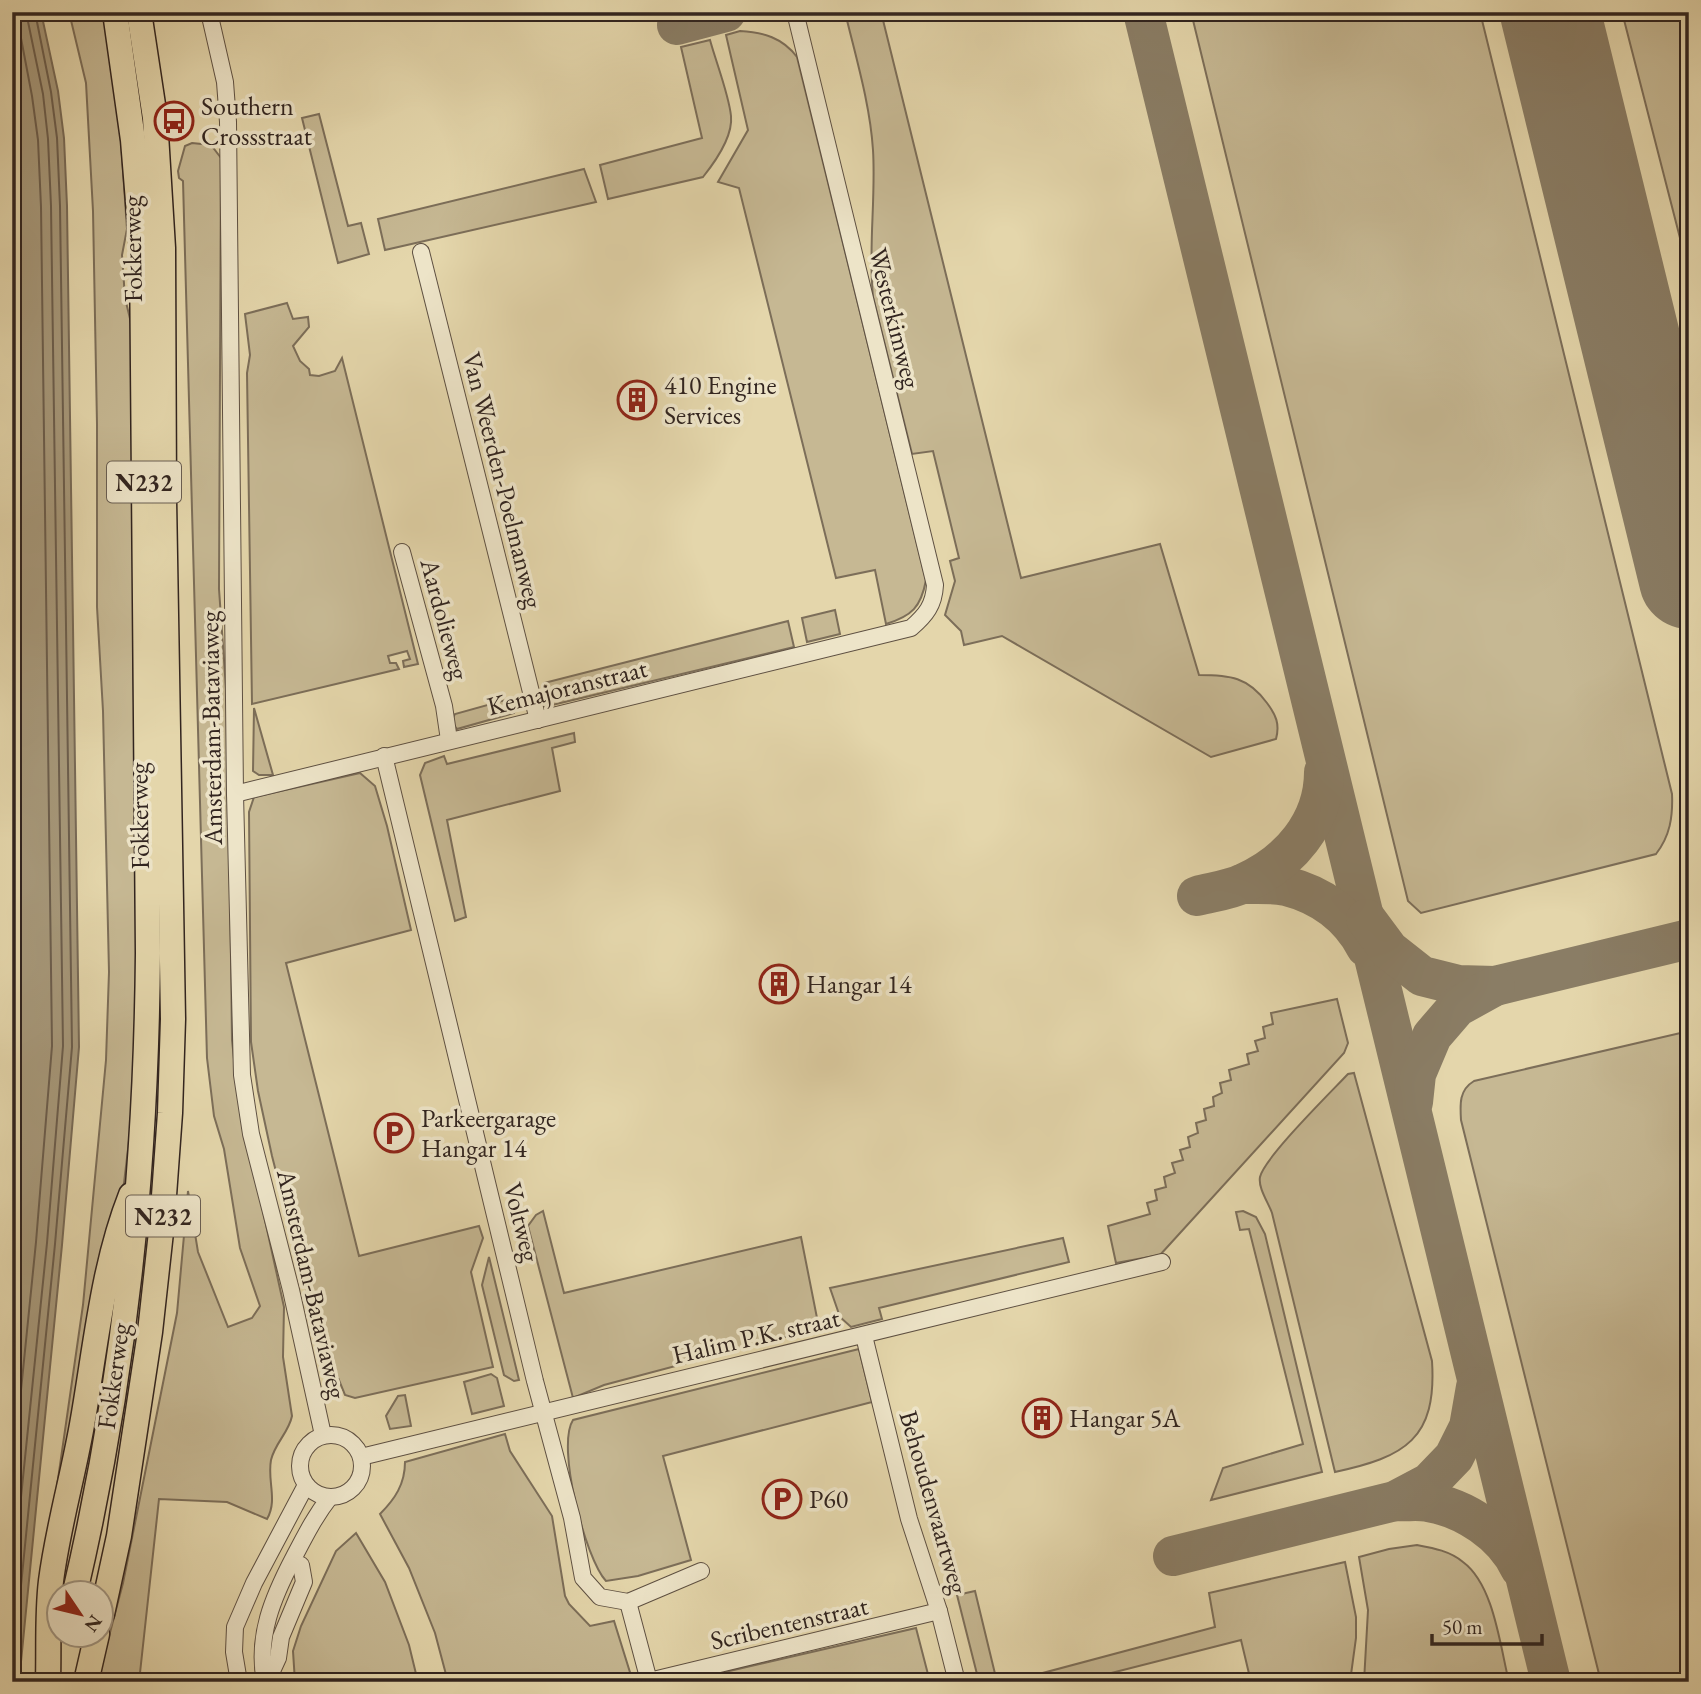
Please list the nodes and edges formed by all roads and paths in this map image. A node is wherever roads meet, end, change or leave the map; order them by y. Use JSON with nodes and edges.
{"nodes":[{"id":1,"x":115,"y":12,"type":"edge"},
{"id":2,"x":139,"y":12,"type":"edge"},
{"id":3,"x":209,"y":12,"type":"edge"},
{"id":4,"x":795,"y":12,"type":"edge"},
{"id":5,"x":421,"y":252,"type":"dead end"},
{"id":6,"x":402,"y":552,"type":"dead end"},
{"id":7,"x":911,"y":628,"type":"joint"},
{"id":8,"x":538,"y":720,"type":"junction"},
{"id":9,"x":449,"y":740,"type":"junction"},
{"id":10,"x":383,"y":756,"type":"junction"},
{"id":11,"x":235,"y":794,"type":"junction"},
{"id":12,"x":141,"y":1172,"type":"junction"},
{"id":13,"x":1162,"y":1262,"type":"dead end"},
{"id":14,"x":864,"y":1336,"type":"junction"},
{"id":15,"x":544,"y":1413,"type":"junction"},
{"id":16,"x":323,"y":1435,"type":"junction"},
{"id":17,"x":361,"y":1457,"type":"junction"},
{"id":18,"x":306,"y":1485,"type":"junction"},
{"id":19,"x":330,"y":1497,"type":"junction"},
{"id":20,"x":299,"y":1547,"type":"junction"},
{"id":21,"x":301,"y":1565,"type":"junction"},
{"id":22,"x":701,"y":1571,"type":"dead end"},
{"id":23,"x":78,"y":1578,"type":"edge"},
{"id":24,"x":110,"y":1578,"type":"edge"},
{"id":25,"x":628,"y":1602,"type":"junction"},
{"id":26,"x":939,"y":1611,"type":"junction"},
{"id":27,"x":265,"y":1628,"type":"junction"},
{"id":28,"x":61,"y":1648,"type":"edge"},
{"id":29,"x":94,"y":1648,"type":"edge"},
{"id":30,"x":649,"y":1681,"type":"edge"},
{"id":31,"x":51,"y":1682,"type":"edge"},
{"id":32,"x":86,"y":1682,"type":"edge"},
{"id":33,"x":239,"y":1682,"type":"edge"},
{"id":34,"x":266,"y":1682,"type":"edge"},
{"id":35,"x":957,"y":1682,"type":"edge"}],
"edges":[{"from":1,"to":12,"type":"main road","name":"Fokkerweg","number":"N232"},
{"from":2,"to":24,"type":"main road","name":"Fokkerweg","number":"N232"},
{"from":3,"to":11,"type":"street","name":"Amsterdam-Bataviaweg"},
{"from":4,"to":7,"type":"street","name":"Westerkimweg"},
{"from":5,"to":8,"type":"street","name":"Van Weerden-Poelmanweg"},
{"from":6,"to":9,"type":"street","name":"Aardolieweg"},
{"from":7,"to":8,"type":"street","name":"Kemajoranstraat"},
{"from":8,"to":9,"type":"street","name":"Kemajoranstraat"},
{"from":9,"to":10,"type":"street","name":"Kemajoranstraat"},
{"from":10,"to":11,"type":"street","name":"Kemajoranstraat"},
{"from":10,"to":15,"type":"street","name":"Voltweg"},
{"from":11,"to":16,"type":"street","name":"Amsterdam-Bataviaweg"},
{"from":12,"to":23,"type":"main road","name":"Fokkerweg","number":"N232"},
{"from":12,"to":31,"type":"main road","number":"N232"},
{"from":13,"to":14,"type":"street","name":"Halim P.K. straat"},
{"from":14,"to":15,"type":"street","name":"Halim P.K. straat"},
{"from":14,"to":26,"type":"street","name":"Behoudenvaartweg"},
{"from":15,"to":17,"type":"street","name":"Halim P.K. straat"},
{"from":15,"to":25,"type":"street","name":"Voltweg"},
{"from":16,"to":17,"type":"street"},
{"from":16,"to":18,"type":"street"},
{"from":17,"to":19,"type":"street"},
{"from":18,"to":19,"type":"street"},
{"from":18,"to":33,"type":"street"},
{"from":19,"to":20,"type":"street"},
{"from":20,"to":21,"type":"street"},
{"from":20,"to":27,"type":"street"},
{"from":21,"to":27,"type":"street"},
{"from":21,"to":34,"type":"street"},
{"from":22,"to":25,"type":"street"},
{"from":25,"to":30,"type":"street"},
{"from":26,"to":30,"type":"street","name":"Scribentenstraat"},
{"from":26,"to":35,"type":"street","name":"Behoudenvaartweg"},
{"from":27,"to":34,"type":"street"},
{"from":28,"to":31,"type":"main road","number":"N232"},
{"from":29,"to":32,"type":"main road"}]}
